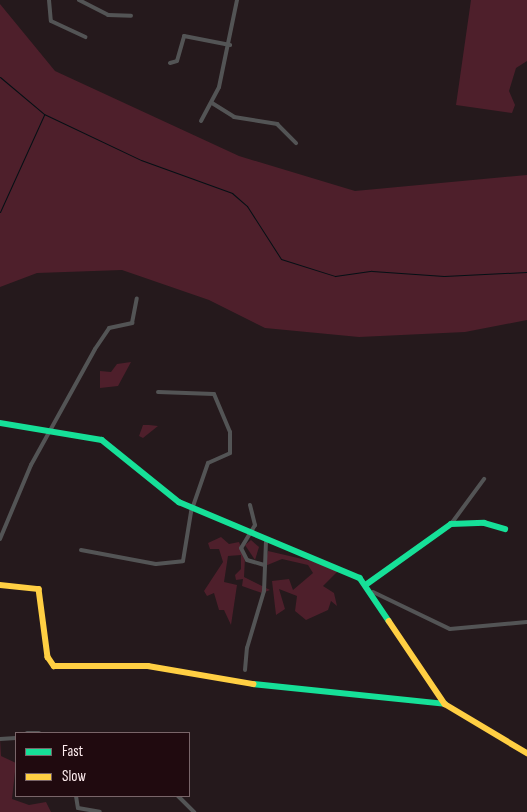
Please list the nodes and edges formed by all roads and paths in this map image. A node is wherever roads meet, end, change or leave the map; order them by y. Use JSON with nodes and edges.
{"nodes":[{"id":1,"x":50,"y":0,"type":"edge"},
{"id":2,"x":79,"y":0,"type":"edge"},
{"id":3,"x":237,"y":0,"type":"edge"},
{"id":4,"x":131,"y":16,"type":"dead end"},
{"id":5,"x":85,"y":37,"type":"dead end"},
{"id":6,"x":230,"y":45,"type":"junction"},
{"id":7,"x":170,"y":63,"type":"dead end"},
{"id":8,"x":212,"y":103,"type":"junction"},
{"id":9,"x":200,"y":121,"type":"dead end"},
{"id":10,"x":296,"y":143,"type":"dead end"},
{"id":11,"x":137,"y":298,"type":"dead end"},
{"id":12,"x":158,"y":392,"type":"dead end"},
{"id":13,"x":0,"y":424,"type":"edge"},
{"id":14,"x":49,"y":435,"type":"junction"},
{"id":15,"x":484,"y":479,"type":"dead end"},
{"id":16,"x":250,"y":506,"type":"dead end"},
{"id":17,"x":193,"y":507,"type":"junction"},
{"id":18,"x":451,"y":524,"type":"junction"},
{"id":19,"x":505,"y":529,"type":"dead end"},
{"id":20,"x":250,"y":534,"type":"junction"},
{"id":21,"x":0,"y":540,"type":"edge"},
{"id":22,"x":266,"y":542,"type":"junction"},
{"id":23,"x":81,"y":550,"type":"dead end"},
{"id":24,"x":264,"y":565,"type":"junction"},
{"id":25,"x":367,"y":584,"type":"junction"},
{"id":26,"x":0,"y":585,"type":"edge"},
{"id":27,"x":372,"y":592,"type":"junction"},
{"id":28,"x":527,"y":622,"type":"edge"},
{"id":29,"x":245,"y":670,"type":"dead end"},
{"id":30,"x":445,"y":704,"type":"junction"},
{"id":31,"x":15,"y":738,"type":"edge"},
{"id":32,"x":0,"y":740,"type":"edge"},
{"id":33,"x":527,"y":753,"type":"edge"},
{"id":34,"x":76,"y":797,"type":"edge"},
{"id":35,"x":179,"y":797,"type":"edge"},
{"id":36,"x":100,"y":812,"type":"edge"},
{"id":37,"x":194,"y":812,"type":"edge"}],
"edges":[{"from":1,"to":5,"type":"street"},
{"from":2,"to":4,"type":"street"},
{"from":3,"to":6,"type":"street"},
{"from":6,"to":7,"type":"street"},
{"from":6,"to":8,"type":"street"},
{"from":8,"to":9,"type":"street"},
{"from":8,"to":10,"type":"street"},
{"from":11,"to":14,"type":"street"},
{"from":12,"to":17,"type":"street"},
{"from":13,"to":14,"type":"street"},
{"from":14,"to":17,"type":"street"},
{"from":14,"to":21,"type":"street"},
{"from":15,"to":18,"type":"street"},
{"from":16,"to":20,"type":"street"},
{"from":17,"to":20,"type":"street"},
{"from":17,"to":23,"type":"street"},
{"from":18,"to":19,"type":"street"},
{"from":18,"to":25,"type":"street"},
{"from":20,"to":22,"type":"street"},
{"from":20,"to":24,"type":"street"},
{"from":22,"to":24,"type":"street"},
{"from":22,"to":25,"type":"street"},
{"from":24,"to":29,"type":"street"},
{"from":25,"to":27,"type":"street"},
{"from":26,"to":30,"type":"street"},
{"from":27,"to":28,"type":"street"},
{"from":27,"to":30,"type":"street"},
{"from":30,"to":33,"type":"street"},
{"from":31,"to":32,"type":"street"},
{"from":34,"to":36,"type":"street"},
{"from":35,"to":37,"type":"street"}]}
